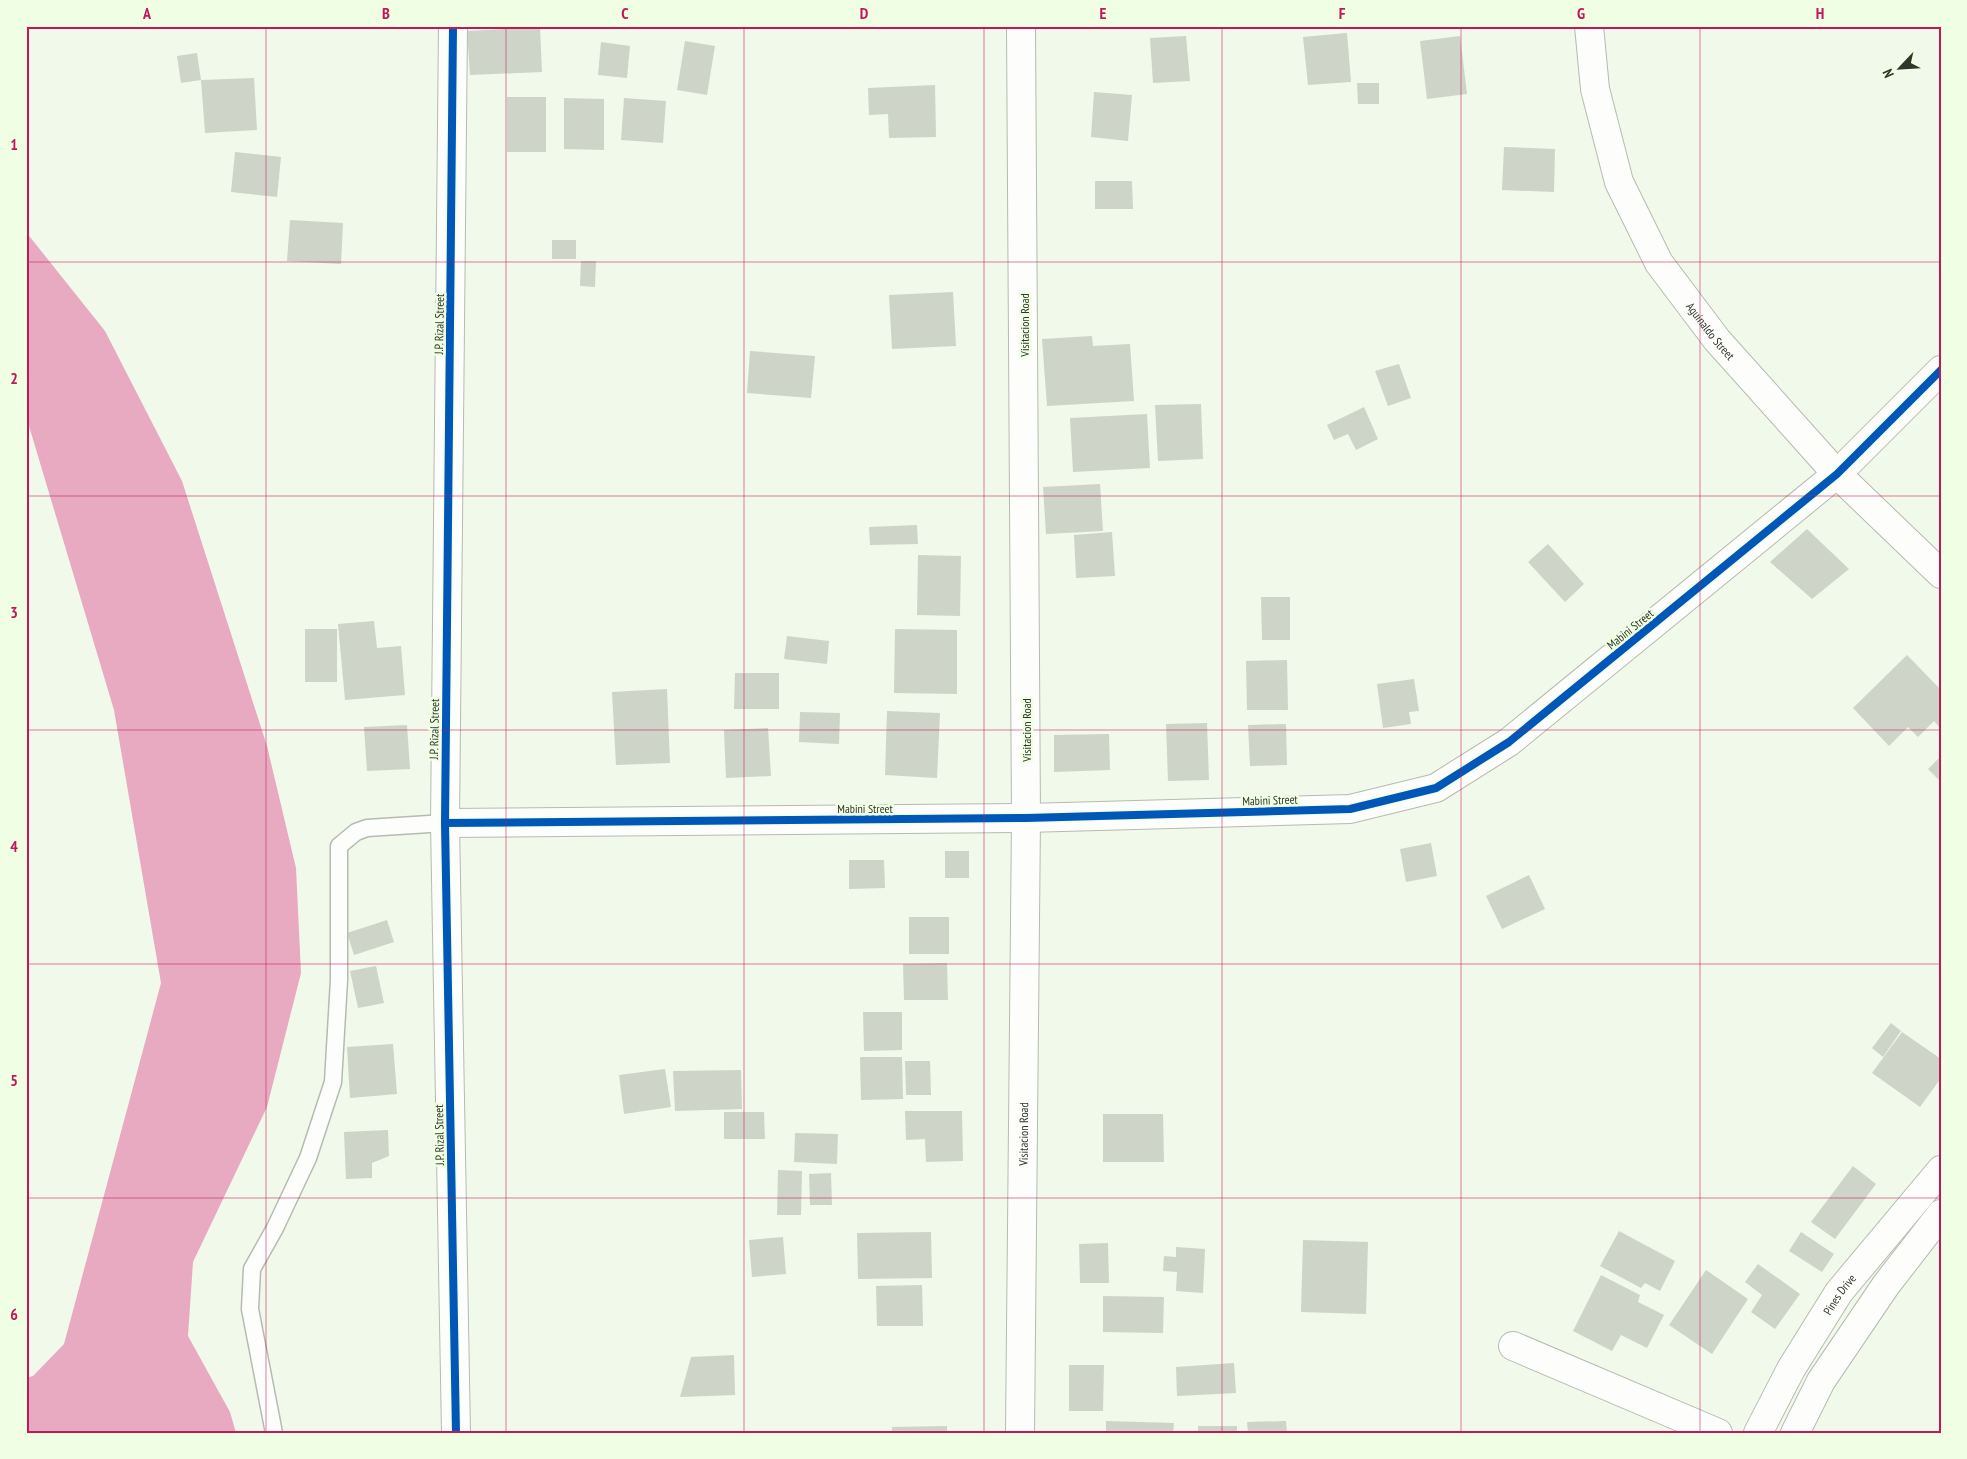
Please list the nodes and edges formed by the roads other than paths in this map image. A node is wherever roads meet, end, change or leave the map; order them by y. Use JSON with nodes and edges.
{"nodes":[{"id":1,"x":453,"y":26,"type":"edge"},
{"id":2,"x":1021,"y":26,"type":"edge"},
{"id":3,"x":1589,"y":26,"type":"edge"},
{"id":4,"x":1941,"y":370,"type":"edge"},
{"id":5,"x":1837,"y":474,"type":"junction"},
{"id":6,"x":1941,"y":574,"type":"edge"},
{"id":7,"x":1026,"y":818,"type":"junction"},
{"id":8,"x":445,"y":823,"type":"junction"},
{"id":9,"x":1941,"y":1170,"type":"edge"},
{"id":10,"x":1941,"y":1214,"type":"edge"},
{"id":11,"x":1513,"y":1346,"type":"dead end"},
{"id":12,"x":274,"y":1433,"type":"edge"},
{"id":13,"x":456,"y":1433,"type":"edge"},
{"id":14,"x":1020,"y":1433,"type":"edge"},
{"id":15,"x":1718,"y":1433,"type":"edge"},
{"id":16,"x":1758,"y":1433,"type":"edge"},
{"id":17,"x":1795,"y":1433,"type":"edge"}],
"edges":[{"from":1,"to":8,"type":"street","name":"J.P. Rizal Street"},
{"from":2,"to":7,"type":"street","name":"Visitacion Road"},
{"from":3,"to":5,"type":"street","name":"Aguinaldo Street"},
{"from":4,"to":5,"type":"street","name":"Mabini Street"},
{"from":5,"to":6,"type":"street","name":"Aguinaldo Street"},
{"from":5,"to":7,"type":"street","name":"Mabini Street"},
{"from":7,"to":8,"type":"street","name":"Mabini Street"},
{"from":7,"to":14,"type":"street","name":"Visitacion Road"},
{"from":8,"to":12,"type":"lane"},
{"from":8,"to":13,"type":"street","name":"J.P. Rizal Street"},
{"from":9,"to":16,"type":"street","name":"Pines Drive"},
{"from":10,"to":17,"type":"street"},
{"from":11,"to":15,"type":"street"}]}
